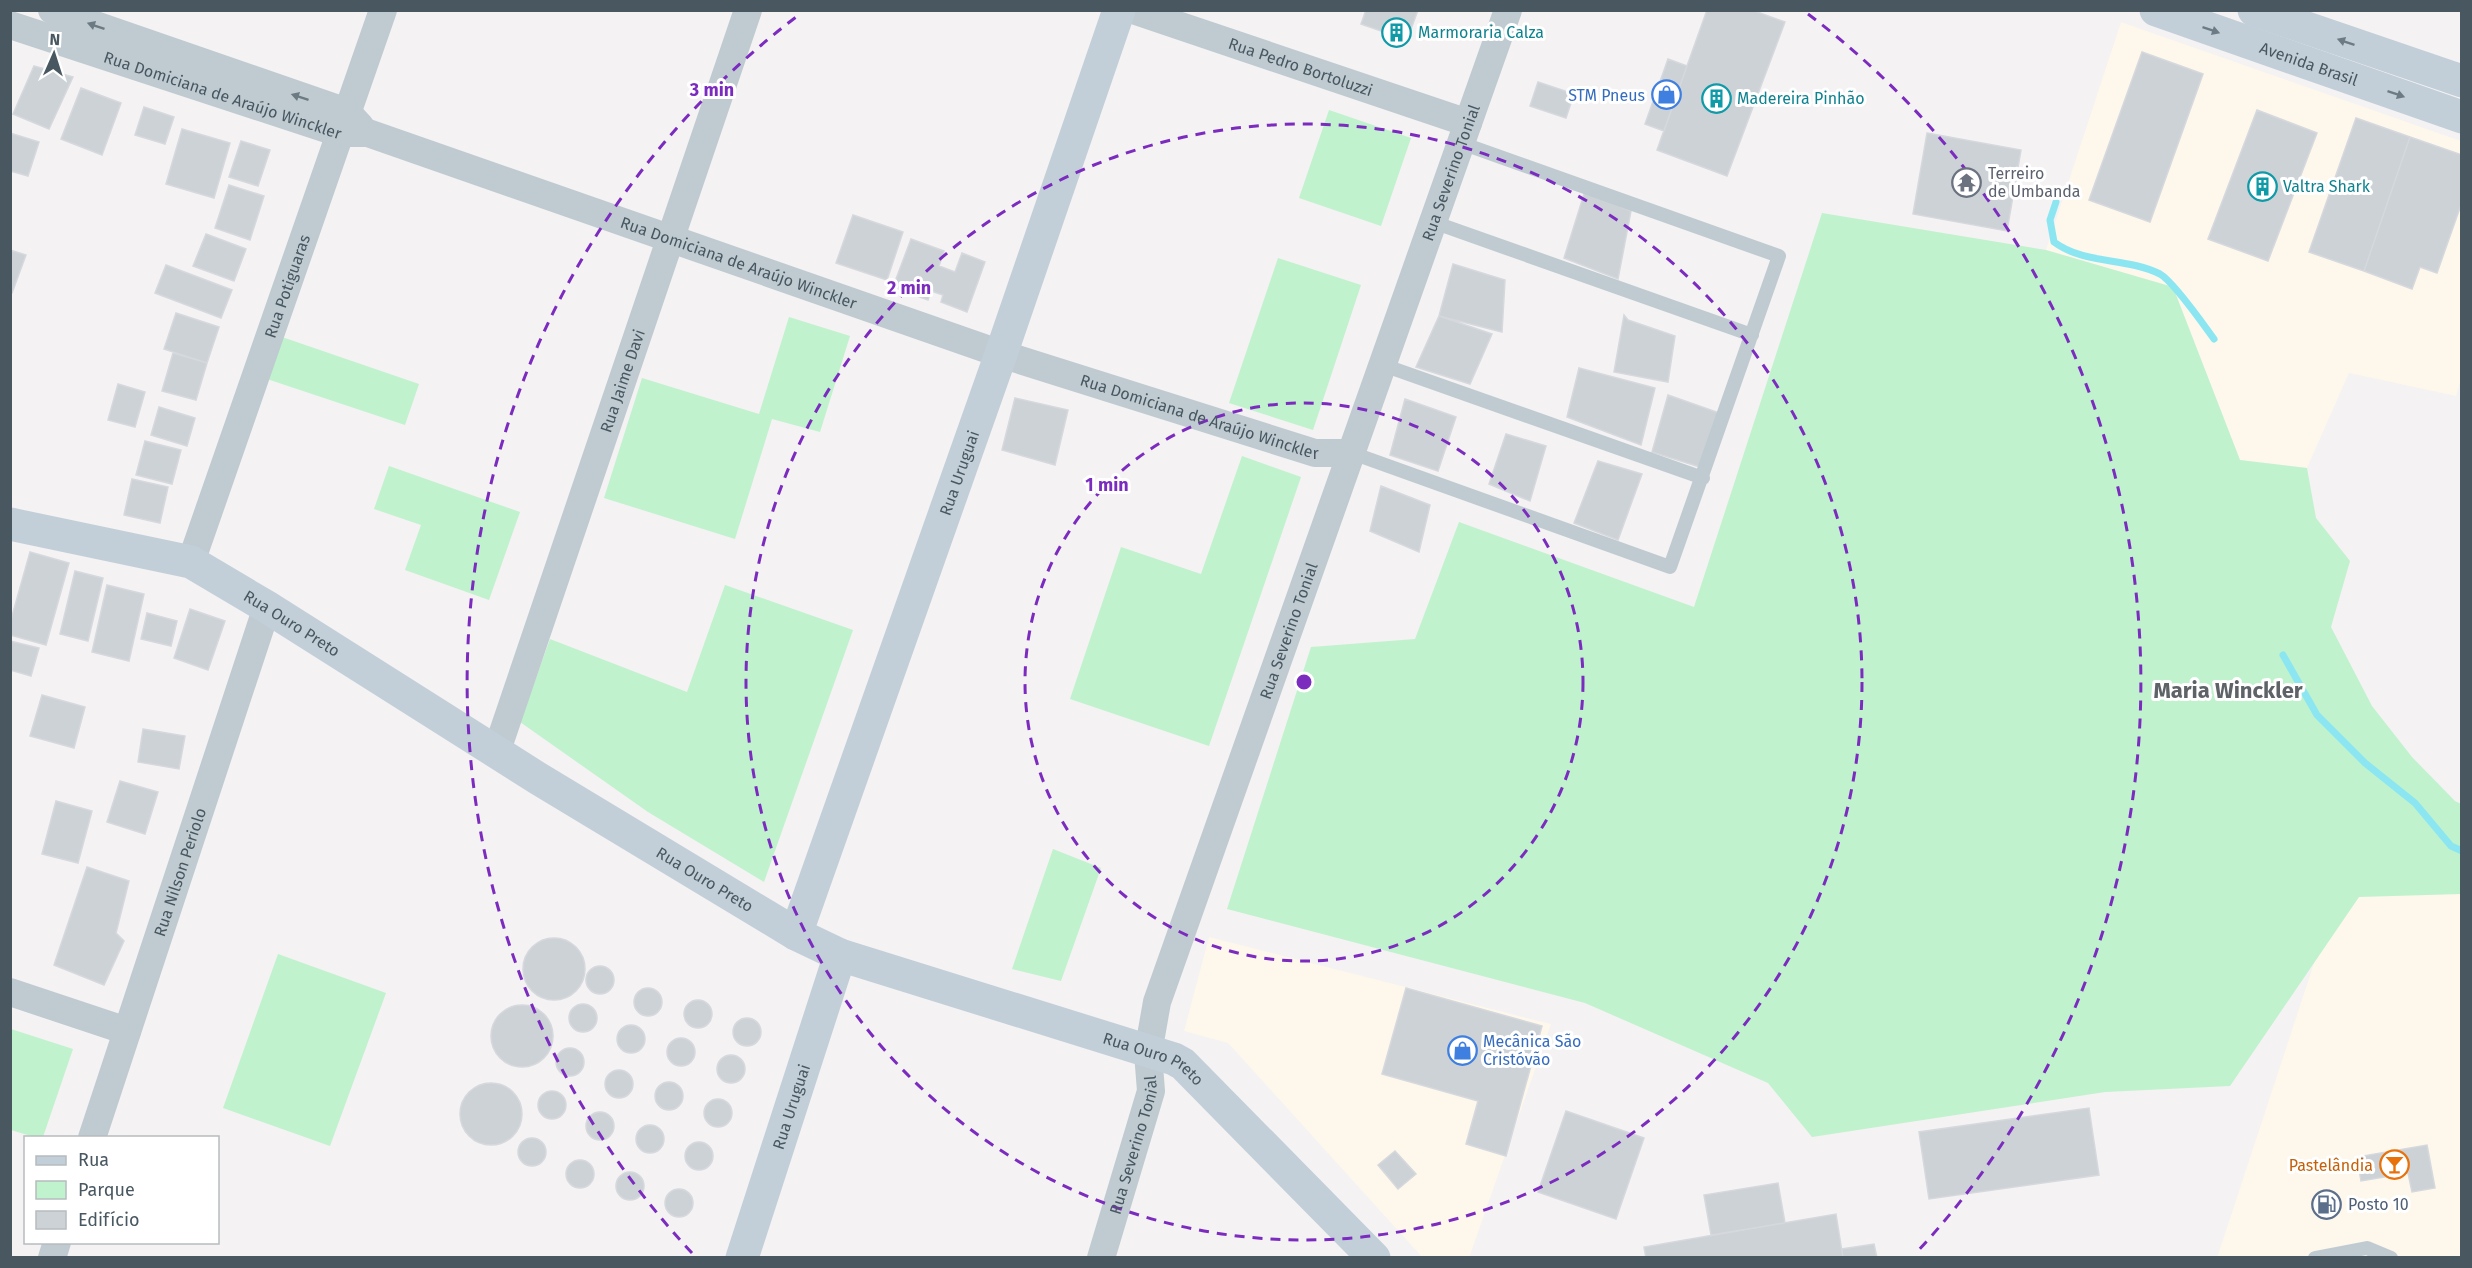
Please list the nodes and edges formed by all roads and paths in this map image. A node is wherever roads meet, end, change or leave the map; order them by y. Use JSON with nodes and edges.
{"nodes":[{"id":1,"x":52,"y":10,"type":"edge"},
{"id":2,"x":382,"y":10,"type":"edge"},
{"id":3,"x":748,"y":10,"type":"edge"},
{"id":4,"x":1119,"y":10,"type":"edge"},
{"id":5,"x":1133,"y":10,"type":"edge"},
{"id":6,"x":1508,"y":10,"type":"edge"},
{"id":7,"x":2156,"y":10,"type":"edge"},
{"id":8,"x":2261,"y":22,"type":"edge"},
{"id":9,"x":10,"y":25,"type":"edge"},
{"id":10,"x":124,"y":49,"type":"junction"},
{"id":11,"x":2462,"y":81,"type":"edge"},
{"id":12,"x":2462,"y":117,"type":"edge"},
{"id":13,"x":343,"y":123,"type":"junction"},
{"id":14,"x":1464,"y":133,"type":"junction"},
{"id":15,"x":1433,"y":222,"type":"junction"},
{"id":16,"x":671,"y":239,"type":"junction"},
{"id":17,"x":1752,"y":335,"type":"junction"},
{"id":18,"x":1001,"y":354,"type":"junction"},
{"id":19,"x":1383,"y":366,"type":"junction"},
{"id":20,"x":1352,"y":453,"type":"junction"},
{"id":21,"x":1702,"y":478,"type":"junction"},
{"id":22,"x":10,"y":524,"type":"edge"},
{"id":23,"x":191,"y":562,"type":"junction"},
{"id":24,"x":267,"y":607,"type":"junction"},
{"id":25,"x":496,"y":753,"type":"junction"},
{"id":26,"x":796,"y":934,"type":"junction"},
{"id":27,"x":840,"y":955,"type":"junction"},
{"id":28,"x":10,"y":992,"type":"edge"},
{"id":29,"x":127,"y":1031,"type":"junction"},
{"id":30,"x":1148,"y":1053,"type":"junction"},
{"id":31,"x":92,"y":1136,"type":"edge"},
{"id":32,"x":742,"y":1257,"type":"edge"},
{"id":33,"x":1101,"y":1257,"type":"edge"},
{"id":34,"x":1374,"y":1257,"type":"edge"},
{"id":35,"x":2315,"y":1257,"type":"edge"},
{"id":36,"x":2391,"y":1257,"type":"edge"}],
"edges":[{"from":10,"to":1,"type":"street","name":"Rua Domiciana de Araújo Winckler","one_way":true},
{"from":2,"to":13,"type":"street","name":"Rua Potiguaras"},
{"from":3,"to":16,"type":"street","name":"Rua Jaime Davi"},
{"from":4,"to":18,"type":"street","name":"Rua Uruguai"},
{"from":5,"to":14,"type":"street","name":"Rua Pedro Bortoluzzi"},
{"from":6,"to":14,"type":"street","name":"Rua Severino Tonial"},
{"from":7,"to":8,"type":"street","name":"Avenida Brasil","one_way":true},
{"from":11,"to":8,"type":"street","name":"Avenida Brasil","one_way":true},
{"from":8,"to":12,"type":"street","name":"Avenida Brasil","one_way":true},
{"from":9,"to":10,"type":"street","name":"Rua Domiciana de Araújo Winckler"},
{"from":10,"to":13,"type":"street","name":"Rua Domiciana de Araújo Winckler"},
{"from":13,"to":16,"type":"street","name":"Rua Domiciana de Araújo Winckler"},
{"from":13,"to":23,"type":"street","name":"Rua Potiguaras"},
{"from":14,"to":15,"type":"street","name":"Rua Severino Tonial"},
{"from":14,"to":17,"type":"lane"},
{"from":15,"to":17,"type":"lane"},
{"from":15,"to":19,"type":"street","name":"Rua Severino Tonial"},
{"from":16,"to":18,"type":"street","name":"Rua Domiciana de Araújo Winckler"},
{"from":16,"to":25,"type":"street","name":"Rua Jaime Davi"},
{"from":17,"to":21,"type":"lane"},
{"from":18,"to":20,"type":"street","name":"Rua Domiciana de Araújo Winckler"},
{"from":18,"to":26,"type":"street","name":"Rua Uruguai"},
{"from":19,"to":20,"type":"street","name":"Rua Severino Tonial"},
{"from":19,"to":21,"type":"lane"},
{"from":20,"to":21,"type":"lane"},
{"from":20,"to":30,"type":"street","name":"Rua Severino Tonial"},
{"from":22,"to":23,"type":"street","name":"Rua Ouro Preto"},
{"from":23,"to":24,"type":"street","name":"Rua Ouro Preto"},
{"from":24,"to":25,"type":"street","name":"Rua Ouro Preto"},
{"from":24,"to":29,"type":"street","name":"Rua Nilson Periolo"},
{"from":25,"to":26,"type":"street","name":"Rua Ouro Preto"},
{"from":26,"to":27,"type":"street","name":"Rua Ouro Preto"},
{"from":27,"to":30,"type":"street","name":"Rua Ouro Preto"},
{"from":27,"to":32,"type":"street","name":"Rua Uruguai"},
{"from":28,"to":29,"type":"street"},
{"from":29,"to":31,"type":"street","name":"Rua Nilson Periolo"},
{"from":30,"to":33,"type":"street","name":"Rua Severino Tonial"},
{"from":30,"to":34,"type":"street","name":"Rua Ouro Preto"},
{"from":35,"to":36,"type":"lane"}]}
